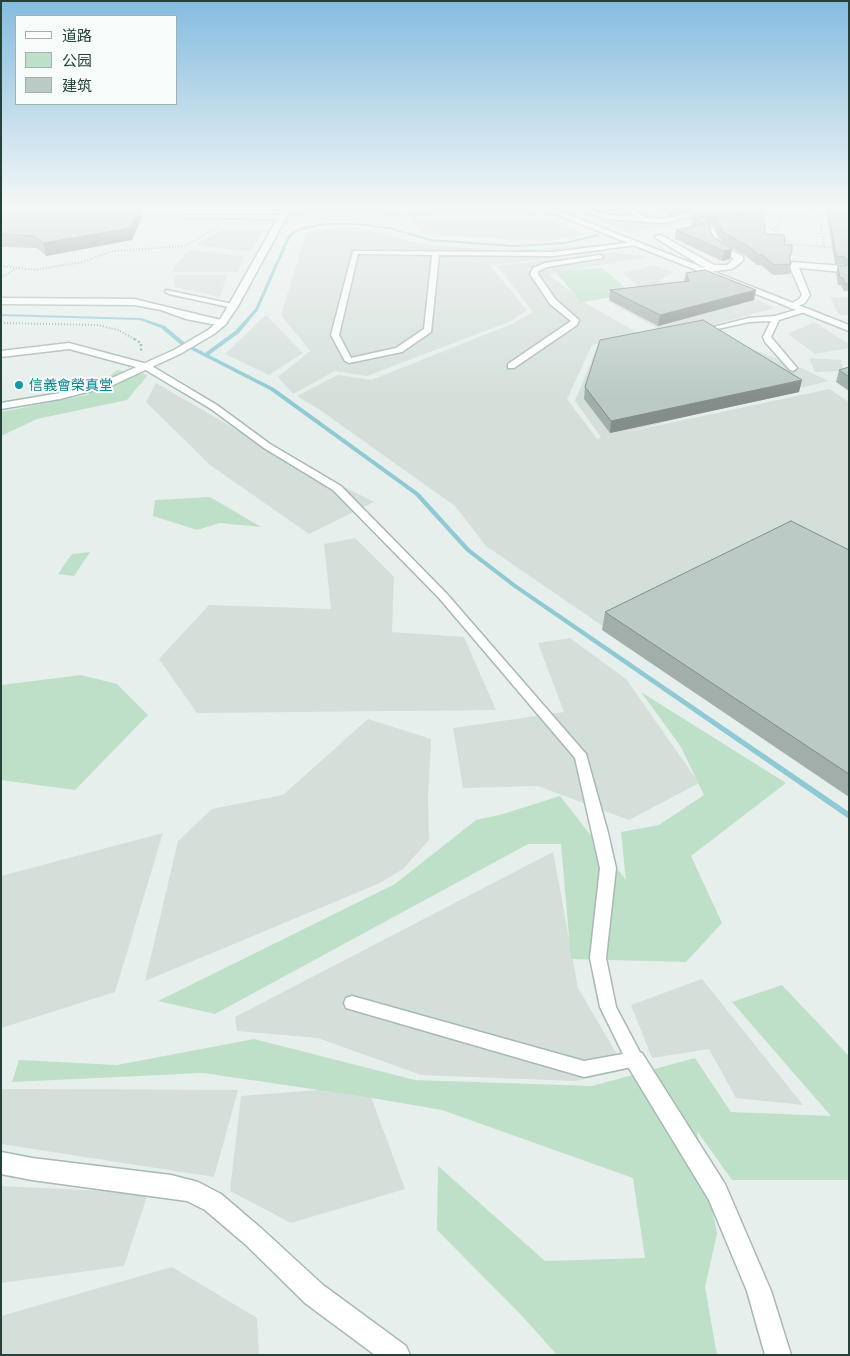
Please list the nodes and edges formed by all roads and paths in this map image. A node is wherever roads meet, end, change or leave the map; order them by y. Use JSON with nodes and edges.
{"nodes":[{"id":1,"x":14,"y":270,"type":"edge"},
{"id":2,"x":252,"y":270,"type":"edge"},
{"id":3,"x":351,"y":270,"type":"edge"},
{"id":4,"x":434,"y":270,"type":"edge"},
{"id":5,"x":536,"y":270,"type":"edge"},
{"id":6,"x":707,"y":270,"type":"edge"},
{"id":7,"x":795,"y":270,"type":"edge"},
{"id":8,"x":1,"y":278,"type":"edge"},
{"id":9,"x":169,"y":292,"type":"dead end"},
{"id":10,"x":1,"y":301,"type":"edge"},
{"id":11,"x":233,"y":306,"type":"junction"},
{"id":12,"x":792,"y":306,"type":"junction"},
{"id":13,"x":802,"y":310,"type":"junction"},
{"id":14,"x":776,"y":318,"type":"junction"},
{"id":15,"x":1,"y":323,"type":"edge"},
{"id":16,"x":222,"y":323,"type":"junction"},
{"id":17,"x":713,"y":328,"type":"edge"},
{"id":18,"x":849,"y":328,"type":"edge"},
{"id":19,"x":1,"y":354,"type":"edge"},
{"id":20,"x":128,"y":362,"type":"junction"},
{"id":21,"x":511,"y":366,"type":"dead end"},
{"id":22,"x":147,"y":367,"type":"junction"},
{"id":23,"x":793,"y":368,"type":"dead end"},
{"id":24,"x":1,"y":406,"type":"edge"},
{"id":25,"x":352,"y":1003,"type":"dead end"},
{"id":26,"x":635,"y":1060,"type":"junction"},
{"id":27,"x":1,"y":1163,"type":"edge"},
{"id":28,"x":397,"y":1355,"type":"edge"},
{"id":29,"x":778,"y":1355,"type":"edge"}],
"edges":[{"from":1,"to":8,"type":"path"},
{"from":2,"to":11,"type":"street"},
{"from":3,"to":4,"type":"lane"},
{"from":5,"to":21,"type":"lane"},
{"from":6,"to":12,"type":"street"},
{"from":7,"to":12,"type":"street"},
{"from":9,"to":11,"type":"lane"},
{"from":10,"to":16,"type":"street"},
{"from":11,"to":16,"type":"street"},
{"from":12,"to":13,"type":"street"},
{"from":13,"to":14,"type":"lane"},
{"from":13,"to":18,"type":"street"},
{"from":14,"to":17,"type":"lane"},
{"from":14,"to":23,"type":"lane"},
{"from":15,"to":20,"type":"path"},
{"from":16,"to":22,"type":"street"},
{"from":19,"to":20,"type":"street"},
{"from":20,"to":22,"type":"street"},
{"from":22,"to":24,"type":"street"},
{"from":22,"to":26,"type":"lane"},
{"from":25,"to":26,"type":"lane"},
{"from":26,"to":29,"type":"street"},
{"from":27,"to":28,"type":"street"}]}
